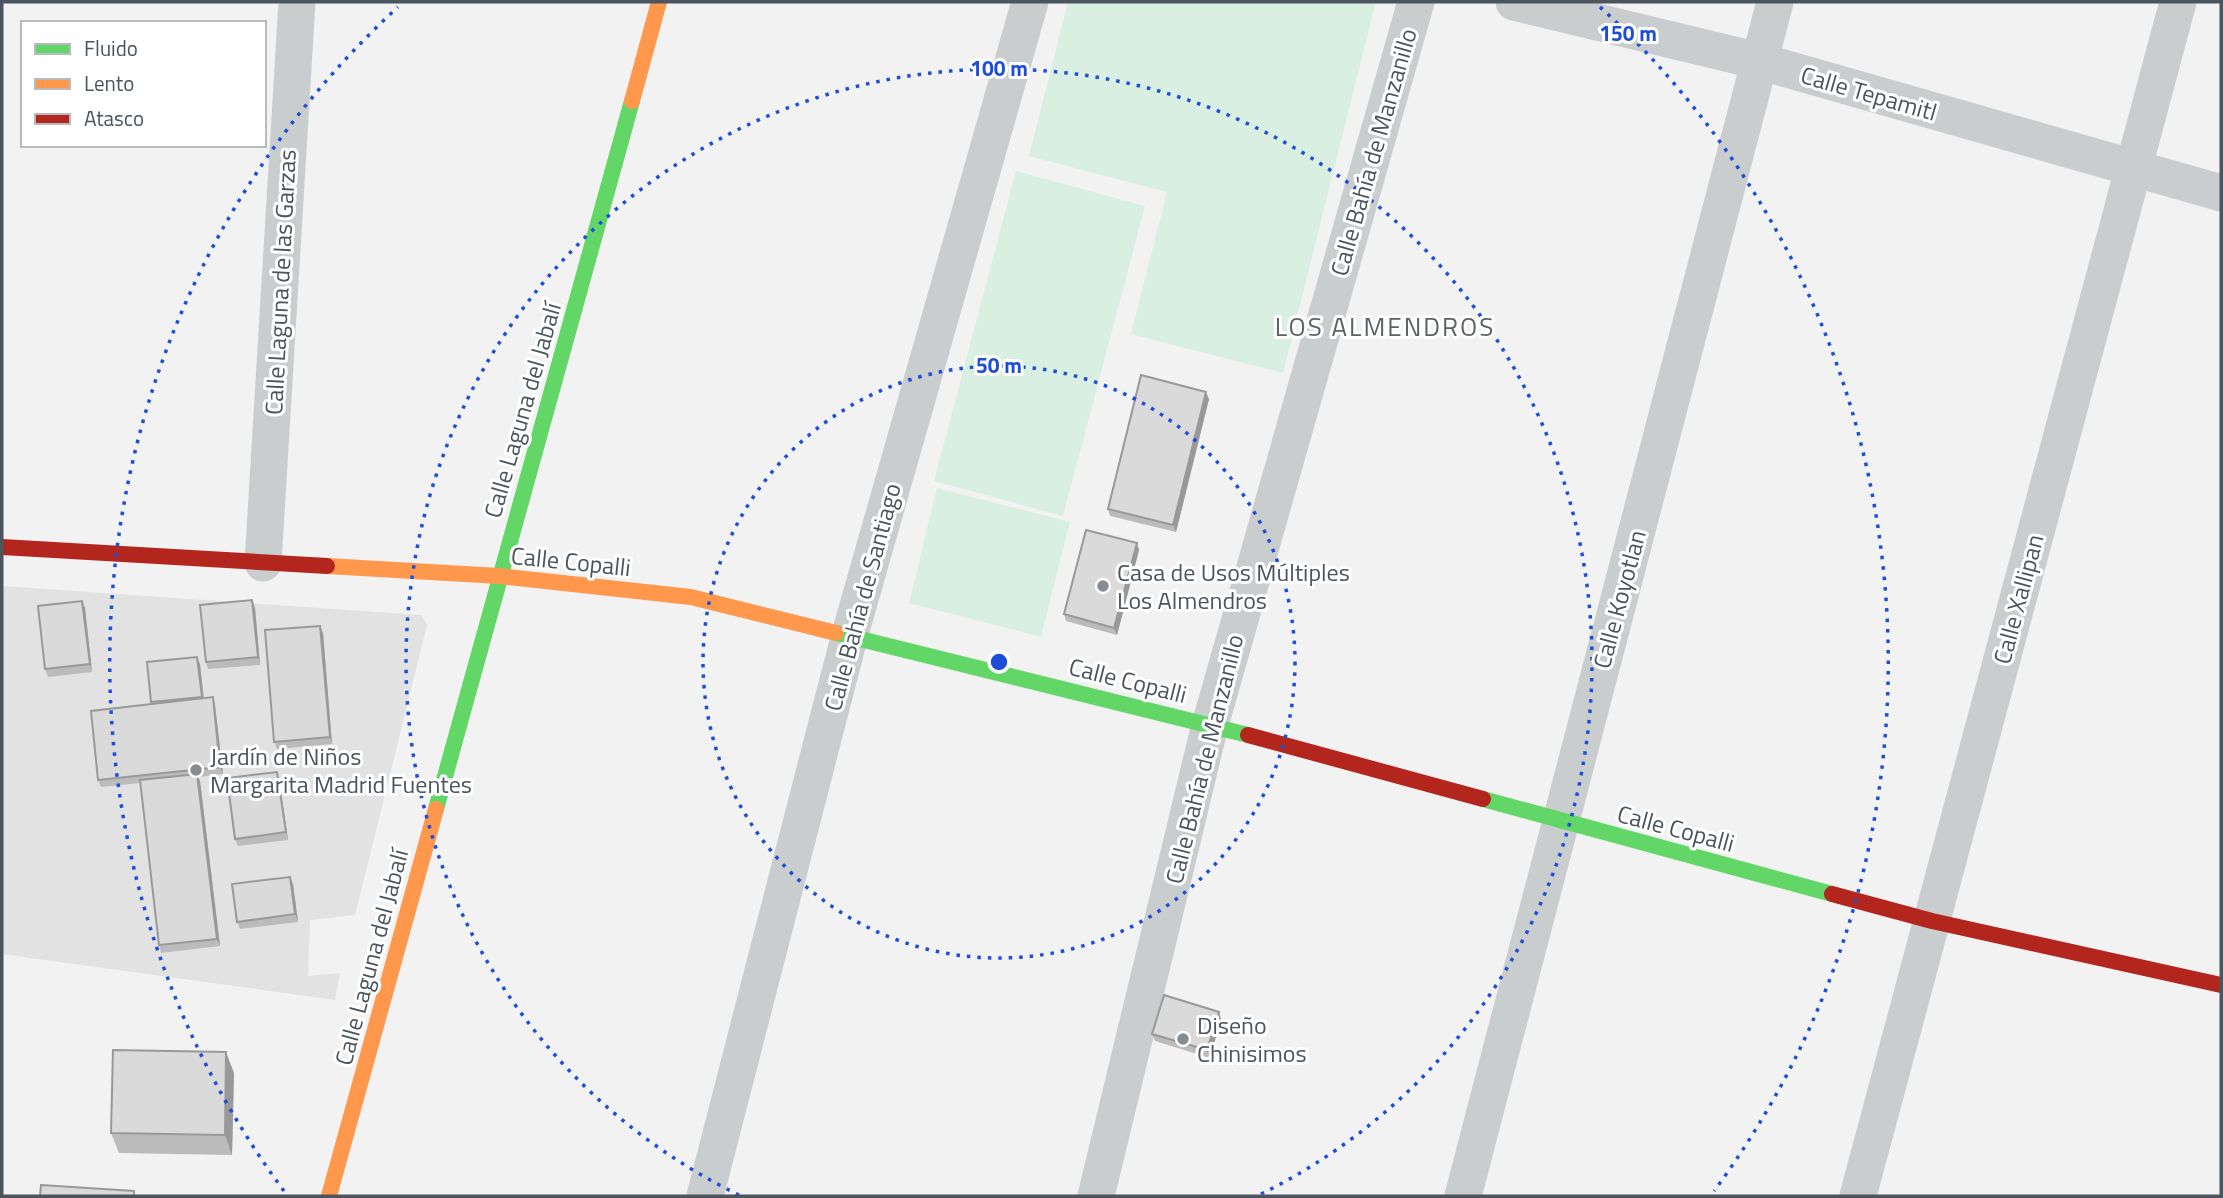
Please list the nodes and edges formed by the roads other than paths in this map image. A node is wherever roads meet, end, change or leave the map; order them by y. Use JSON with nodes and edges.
{"nodes":[{"id":1,"x":297,"y":2,"type":"edge"},
{"id":2,"x":659,"y":2,"type":"edge"},
{"id":3,"x":1030,"y":2,"type":"edge"},
{"id":4,"x":1416,"y":2,"type":"edge"},
{"id":5,"x":1514,"y":2,"type":"edge"},
{"id":6,"x":1774,"y":2,"type":"edge"},
{"id":7,"x":2178,"y":2,"type":"edge"},
{"id":8,"x":1759,"y":61,"type":"junction"},
{"id":9,"x":2133,"y":169,"type":"junction"},
{"id":10,"x":2221,"y":193,"type":"edge"},
{"id":11,"x":2,"y":547,"type":"edge"},
{"id":12,"x":263,"y":563,"type":"junction"},
{"id":13,"x":499,"y":576,"type":"junction"},
{"id":14,"x":850,"y":634,"type":"junction"},
{"id":15,"x":1210,"y":725,"type":"junction"},
{"id":16,"x":1561,"y":820,"type":"junction"},
{"id":17,"x":1932,"y":921,"type":"junction"},
{"id":18,"x":2221,"y":985,"type":"edge"},
{"id":19,"x":329,"y":1196,"type":"edge"},
{"id":20,"x":705,"y":1196,"type":"edge"},
{"id":21,"x":1096,"y":1196,"type":"edge"},
{"id":22,"x":1463,"y":1196,"type":"edge"},
{"id":23,"x":1858,"y":1196,"type":"edge"}],
"edges":[{"from":1,"to":12,"type":"street","name":"Calle Laguna de las Garzas"},
{"from":2,"to":13,"type":"street","name":"Calle Laguna del Jabalí"},
{"from":3,"to":14,"type":"street","name":"Calle Bahía de Santiago"},
{"from":4,"to":15,"type":"street","name":"Calle Bahía de Manzanillo"},
{"from":5,"to":8,"type":"street","name":"Calle Tepamitl"},
{"from":6,"to":8,"type":"street","name":"Calle Koyotlan"},
{"from":7,"to":9,"type":"street","name":"Calle Xallipan"},
{"from":8,"to":9,"type":"street","name":"Calle Tepamitl"},
{"from":8,"to":16,"type":"street","name":"Calle Koyotlan"},
{"from":9,"to":10,"type":"street","name":"Calle Tepamitl"},
{"from":9,"to":17,"type":"street","name":"Calle Xallipan"},
{"from":11,"to":12,"type":"street","name":"Calle Copalli"},
{"from":12,"to":13,"type":"street","name":"Calle Copalli"},
{"from":13,"to":14,"type":"street","name":"Calle Copalli"},
{"from":13,"to":19,"type":"street","name":"Calle Laguna del Jabalí"},
{"from":14,"to":15,"type":"street","name":"Calle Copalli"},
{"from":14,"to":20,"type":"street","name":"Calle Bahía de Santiago"},
{"from":15,"to":16,"type":"street","name":"Calle Copalli"},
{"from":15,"to":21,"type":"street","name":"Calle Bahía de Manzanillo"},
{"from":16,"to":17,"type":"street","name":"Calle Copalli"},
{"from":16,"to":22,"type":"street","name":"Calle Koyotlan"},
{"from":17,"to":18,"type":"street","name":"Calle Copalli"},
{"from":17,"to":23,"type":"street","name":"Calle Xallipan"}]}
